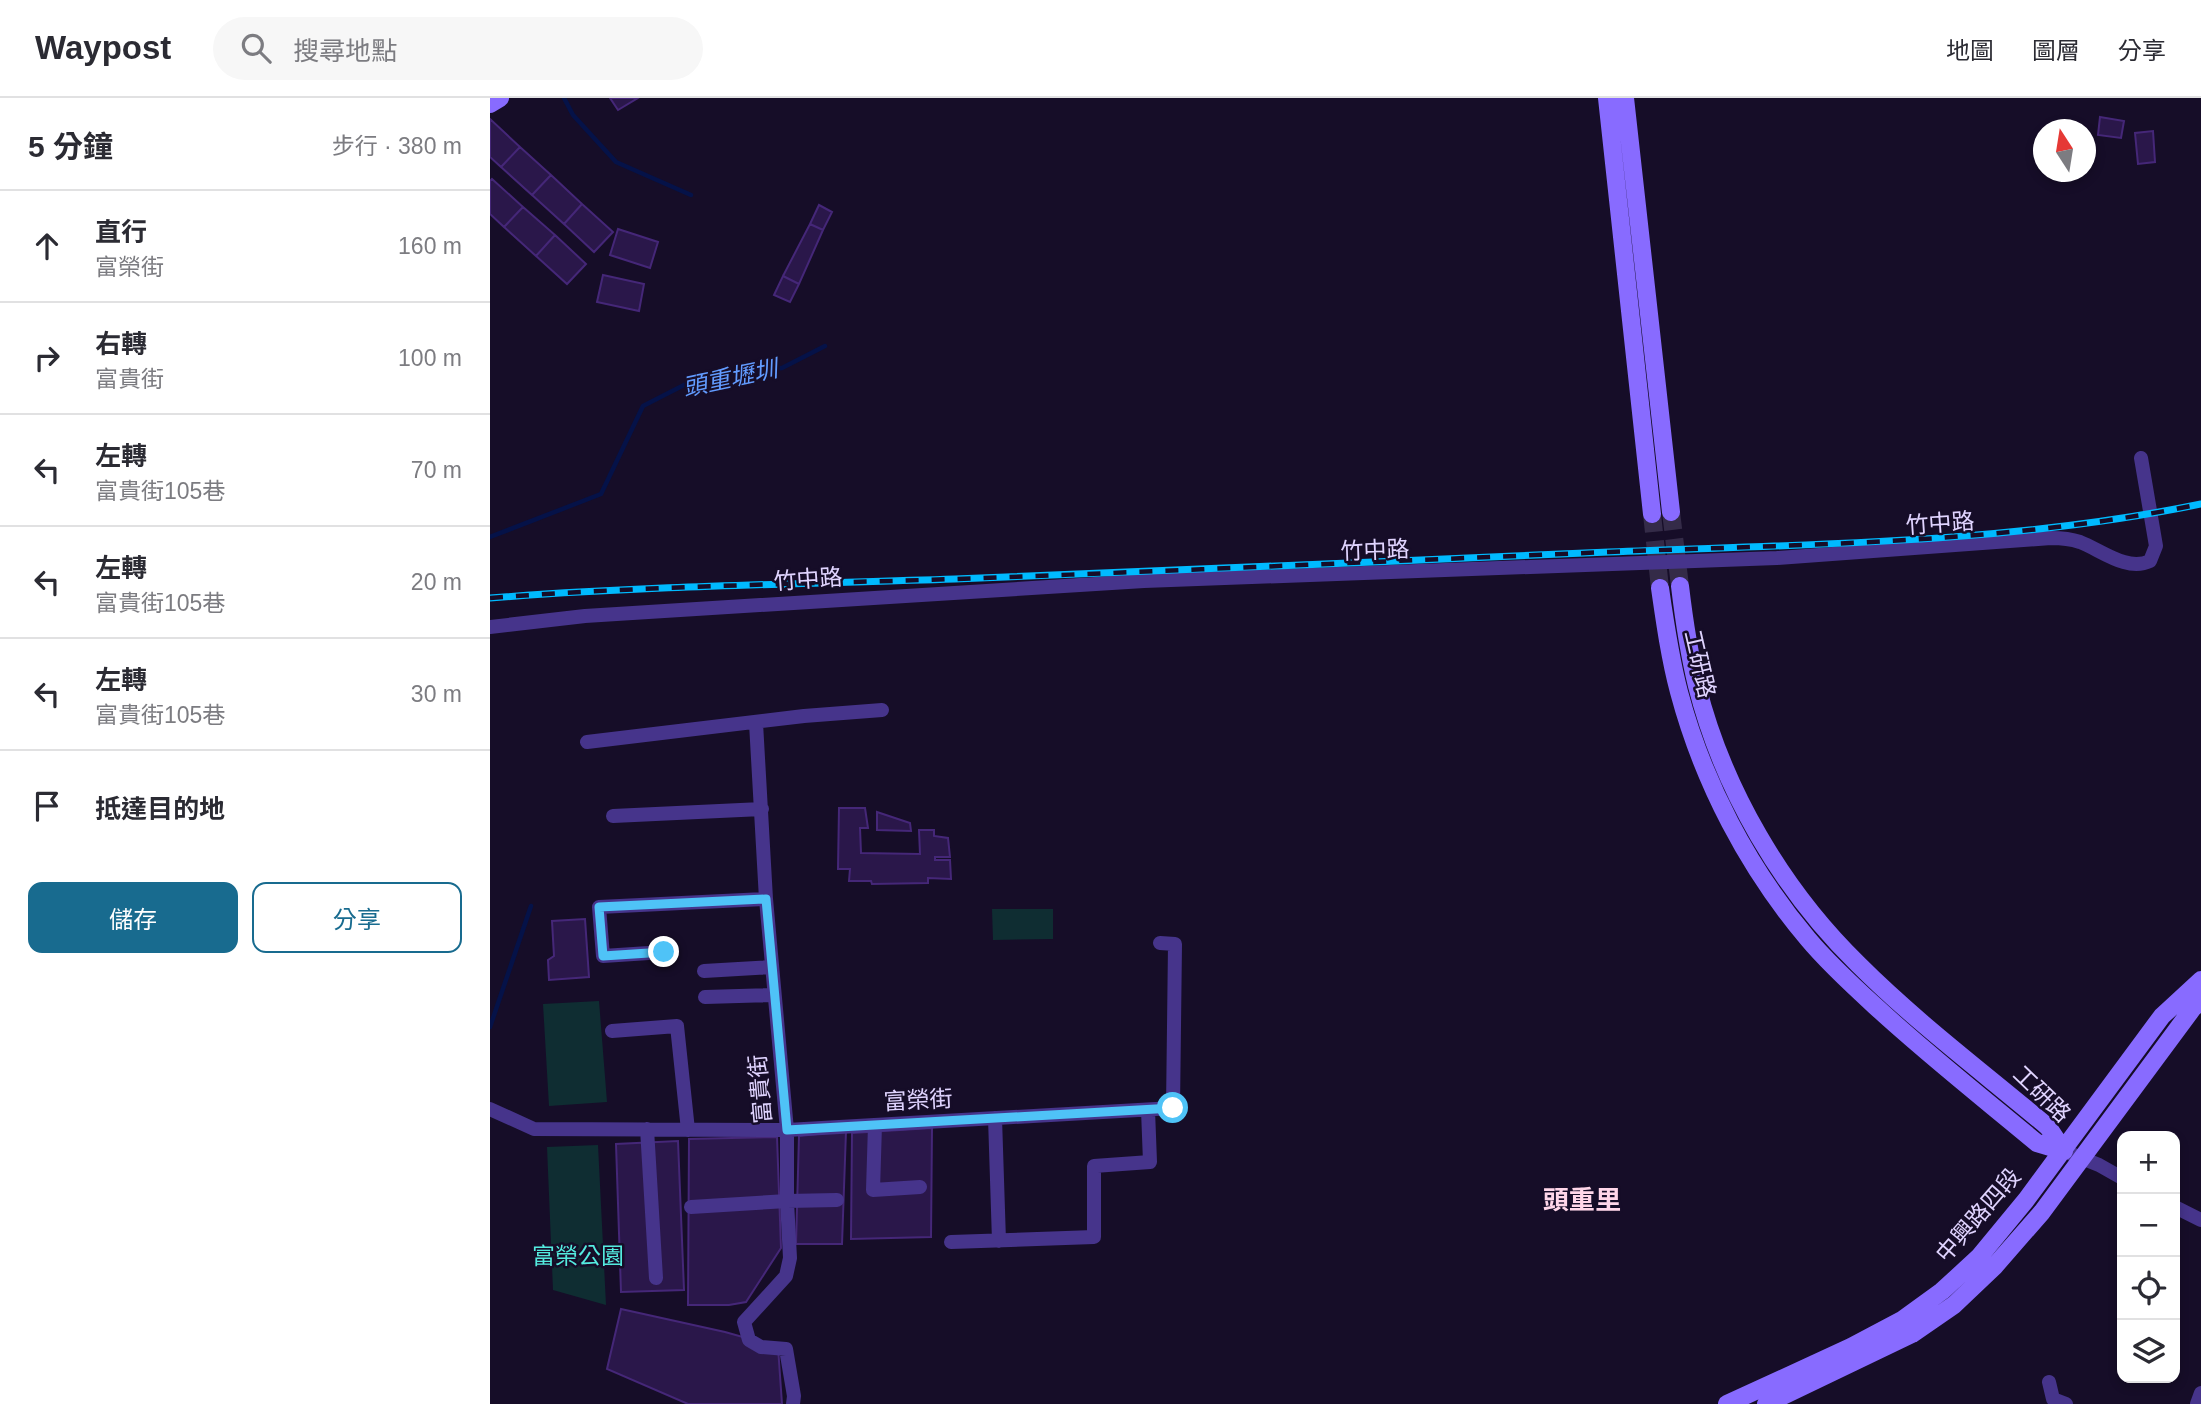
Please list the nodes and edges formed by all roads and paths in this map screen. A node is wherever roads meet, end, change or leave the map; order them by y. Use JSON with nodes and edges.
{"nodes":[{"id":1,"x":500,"y":98,"type":"edge"},
{"id":2,"x":1607,"y":98,"type":"edge"},
{"id":3,"x":1625,"y":98,"type":"edge"},
{"id":4,"x":490,"y":104,"type":"edge"},
{"id":5,"x":2141,"y":457,"type":"dead end"},
{"id":6,"x":1671,"y":512,"type":"tunnel mouth"},
{"id":7,"x":1652,"y":514,"type":"tunnel mouth"},
{"id":8,"x":1680,"y":586,"type":"tunnel mouth"},
{"id":9,"x":1660,"y":588,"type":"tunnel mouth"},
{"id":10,"x":490,"y":627,"type":"edge"},
{"id":11,"x":883,"y":710,"type":"dead end"},
{"id":12,"x":756,"y":723,"type":"junction"},
{"id":13,"x":587,"y":742,"type":"dead end"},
{"id":14,"x":762,"y":809,"type":"junction"},
{"id":15,"x":613,"y":816,"type":"dead end"},
{"id":16,"x":766,"y":899,"type":"junction"},
{"id":17,"x":1160,"y":943,"type":"dead end"},
{"id":18,"x":664,"y":952,"type":"dead end"},
{"id":19,"x":772,"y":967,"type":"junction"},
{"id":20,"x":704,"y":971,"type":"dead end"},
{"id":21,"x":2201,"y":980,"type":"edge"},
{"id":22,"x":774,"y":995,"type":"junction"},
{"id":23,"x":705,"y":997,"type":"dead end"},
{"id":24,"x":2201,"y":1001,"type":"edge"},
{"id":25,"x":612,"y":1031,"type":"dead end"},
{"id":26,"x":490,"y":1109,"type":"edge"},
{"id":27,"x":1149,"y":1110,"type":"junction"},
{"id":28,"x":995,"y":1118,"type":"junction"},
{"id":29,"x":875,"y":1125,"type":"junction"},
{"id":30,"x":647,"y":1129,"type":"junction"},
{"id":31,"x":688,"y":1130,"type":"junction"},
{"id":32,"x":787,"y":1130,"type":"junction"},
{"id":33,"x":2064,"y":1151,"type":"junction"},
{"id":34,"x":2081,"y":1158,"type":"junction"},
{"id":35,"x":2117,"y":1175,"type":"edge"},
{"id":36,"x":920,"y":1187,"type":"dead end"},
{"id":37,"x":838,"y":1200,"type":"dead end"},
{"id":38,"x":787,"y":1201,"type":"junction"},
{"id":39,"x":691,"y":1207,"type":"dead end"},
{"id":40,"x":2180,"y":1210,"type":"edge"},
{"id":41,"x":2201,"y":1220,"type":"edge"},
{"id":42,"x":999,"y":1241,"type":"junction"},
{"id":43,"x":951,"y":1242,"type":"dead end"},
{"id":44,"x":656,"y":1279,"type":"dead end"},
{"id":45,"x":2049,"y":1382,"type":"dead end"},
{"id":46,"x":2201,"y":1394,"type":"edge"},
{"id":47,"x":793,"y":1404,"type":"edge"},
{"id":48,"x":1727,"y":1404,"type":"edge"},
{"id":49,"x":1766,"y":1404,"type":"edge"},
{"id":50,"x":2066,"y":1404,"type":"edge"},
{"id":51,"x":2197,"y":1404,"type":"edge"}],
"edges":[{"from":1,"to":4,"type":"street"},
{"from":2,"to":7,"type":"street"},
{"from":3,"to":6,"type":"street"},
{"from":5,"to":10,"type":"street","name":"竹中路"},
{"from":8,"to":33,"type":"street","name":"工研路"},
{"from":9,"to":33,"type":"street","name":"工研路"},
{"from":11,"to":12,"type":"street"},
{"from":12,"to":13,"type":"street"},
{"from":12,"to":14,"type":"street","name":"富貴街"},
{"from":14,"to":15,"type":"street"},
{"from":14,"to":16,"type":"street","name":"富貴街"},
{"from":16,"to":18,"type":"street"},
{"from":16,"to":19,"type":"street","name":"富貴街"},
{"from":17,"to":27,"type":"street","name":"富榮街"},
{"from":19,"to":20,"type":"street"},
{"from":19,"to":22,"type":"street","name":"富貴街"},
{"from":21,"to":33,"type":"street","name":"中興路四段"},
{"from":22,"to":23,"type":"street"},
{"from":22,"to":32,"type":"street","name":"富貴街"},
{"from":24,"to":34,"type":"street","name":"中興路四段"},
{"from":25,"to":31,"type":"street"},
{"from":26,"to":30,"type":"street","name":"富榮街"},
{"from":27,"to":28,"type":"street","name":"富榮街"},
{"from":27,"to":42,"type":"street"},
{"from":28,"to":29,"type":"street","name":"富榮街"},
{"from":28,"to":42,"type":"street"},
{"from":29,"to":32,"type":"street","name":"富榮街"},
{"from":29,"to":36,"type":"street"},
{"from":30,"to":31,"type":"street","name":"富榮街"},
{"from":30,"to":44,"type":"street"},
{"from":31,"to":32,"type":"street","name":"富榮街"},
{"from":32,"to":38,"type":"street","name":"富貴街"},
{"from":33,"to":34,"type":"street"},
{"from":33,"to":48,"type":"street","name":"中興路四段"},
{"from":34,"to":35,"type":"street"},
{"from":34,"to":49,"type":"street","name":"中興路四段"},
{"from":37,"to":38,"type":"street"},
{"from":38,"to":39,"type":"street"},
{"from":38,"to":47,"type":"street","name":"富貴街"},
{"from":40,"to":41,"type":"street"},
{"from":42,"to":43,"type":"street"},
{"from":45,"to":50,"type":"street"},
{"from":46,"to":51,"type":"street"}]}
